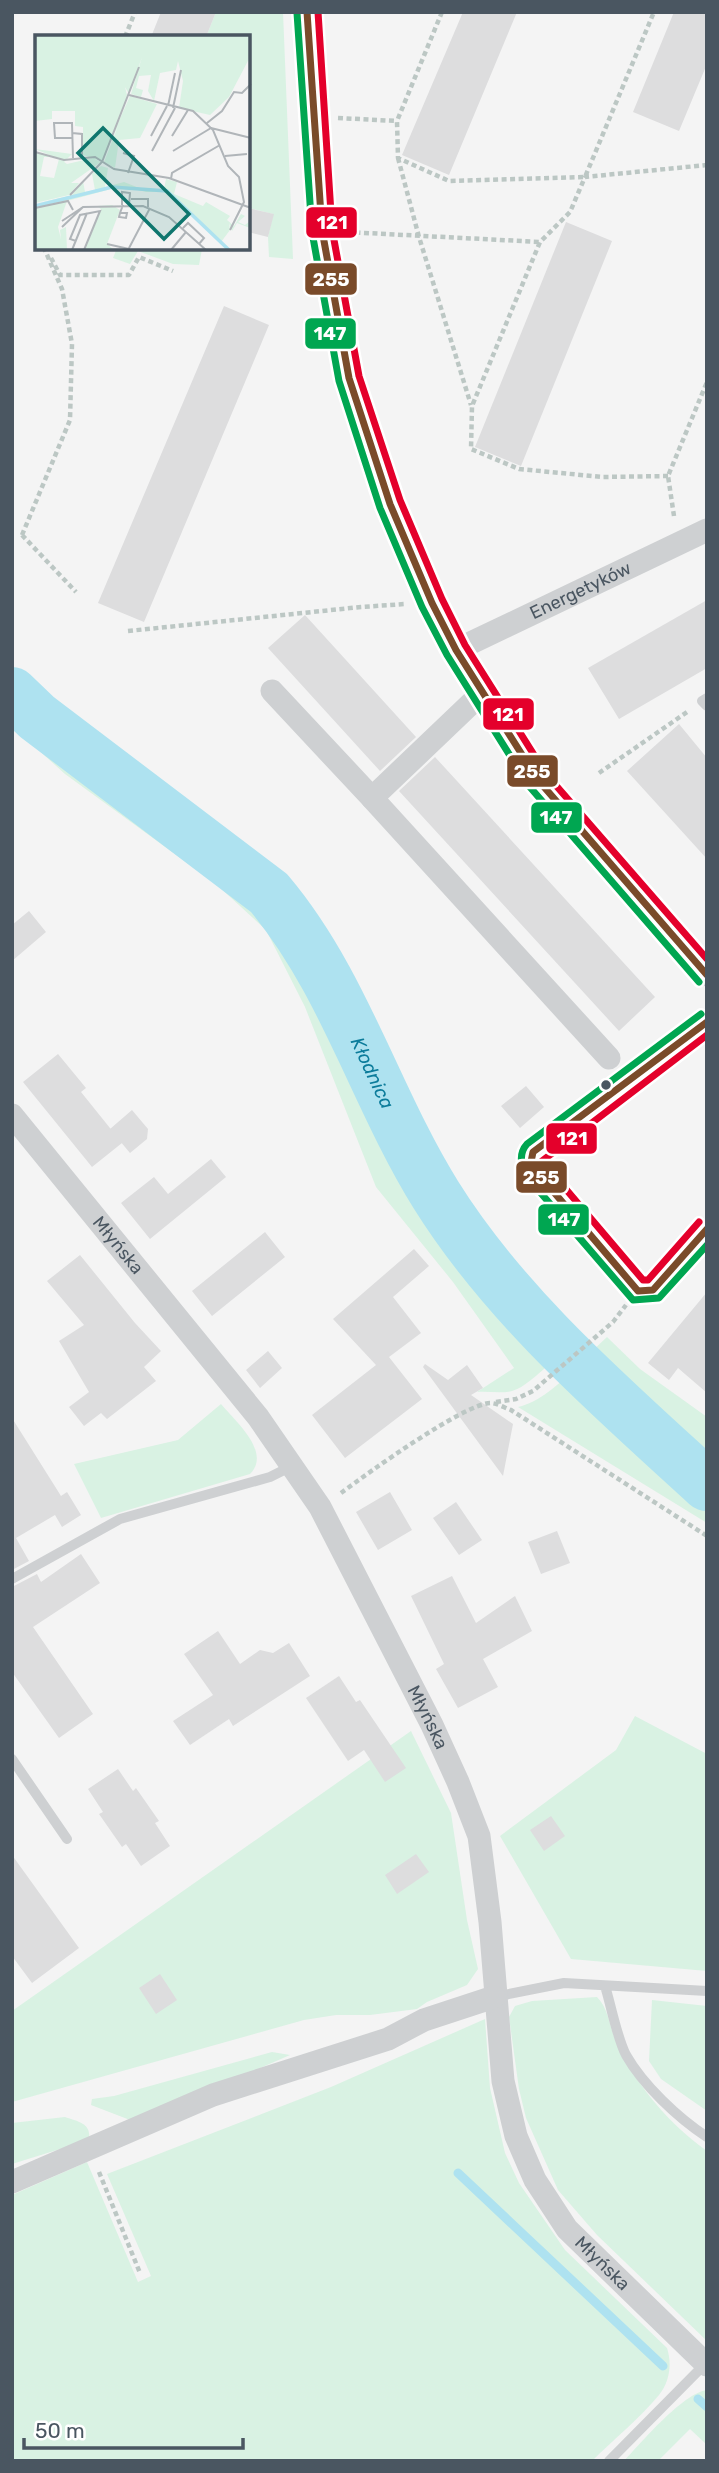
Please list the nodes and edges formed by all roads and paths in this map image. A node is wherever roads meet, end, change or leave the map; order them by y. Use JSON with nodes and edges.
{"nodes":[{"id":1,"x":135,"y":12,"type":"edge"},
{"id":2,"x":307,"y":12,"type":"edge"},
{"id":3,"x":442,"y":12,"type":"edge"},
{"id":4,"x":654,"y":12,"type":"edge"},
{"id":5,"x":126,"y":35,"type":"edge"},
{"id":6,"x":314,"y":117,"type":"junction"},
{"id":7,"x":397,"y":121,"type":"junction"},
{"id":8,"x":398,"y":158,"type":"junction"},
{"id":9,"x":707,"y":165,"type":"edge"},
{"id":10,"x":585,"y":177,"type":"junction"},
{"id":11,"x":322,"y":230,"type":"junction"},
{"id":12,"x":419,"y":237,"type":"junction"},
{"id":13,"x":540,"y":242,"type":"junction"},
{"id":14,"x":46,"y":250,"type":"edge"},
{"id":15,"x":46,"y":250,"type":"edge"},
{"id":16,"x":173,"y":271,"type":"dead end"},
{"id":17,"x":707,"y":382,"type":"edge"},
{"id":18,"x":472,"y":406,"type":"junction"},
{"id":19,"x":668,"y":476,"type":"junction"},
{"id":20,"x":707,"y":530,"type":"edge"},
{"id":21,"x":22,"y":535,"type":"junction"},
{"id":22,"x":12,"y":537,"type":"edge"},
{"id":23,"x":678,"y":544,"type":"junction"},
{"id":24,"x":76,"y":592,"type":"dead end"},
{"id":25,"x":432,"y":603,"type":"junction"},
{"id":26,"x":128,"y":631,"type":"dead end"},
{"id":27,"x":456,"y":650,"type":"junction"},
{"id":28,"x":272,"y":691,"type":"dead end"},
{"id":29,"x":483,"y":692,"type":"junction"},
{"id":30,"x":705,"y":702,"type":"edge"},
{"id":31,"x":599,"y":773,"type":"dead end"},
{"id":32,"x":372,"y":798,"type":"junction"},
{"id":33,"x":707,"y":975,"type":"edge"},
{"id":34,"x":707,"y":1022,"type":"edge"},
{"id":35,"x":610,"y":1058,"type":"dead end"},
{"id":36,"x":12,"y":1115,"type":"edge"},
{"id":37,"x":707,"y":1229,"type":"edge"},
{"id":38,"x":613,"y":1322,"type":"dead end"},
{"id":39,"x":493,"y":1403,"type":"junction"},
{"id":40,"x":292,"y":1466,"type":"junction"},
{"id":41,"x":320,"y":1507,"type":"junction"},
{"id":42,"x":707,"y":1536,"type":"edge"},
{"id":43,"x":12,"y":1579,"type":"edge"},
{"id":44,"x":12,"y":1759,"type":"edge"},
{"id":45,"x":67,"y":1839,"type":"dead end"},
{"id":46,"x":605,"y":1986,"type":"junction"},
{"id":47,"x":707,"y":1991,"type":"edge"},
{"id":48,"x":494,"y":1997,"type":"junction"},
{"id":49,"x":707,"y":2137,"type":"edge"},
{"id":50,"x":89,"y":2148,"type":"junction"},
{"id":51,"x":12,"y":2182,"type":"edge"},
{"id":52,"x":140,"y":2273,"type":"dead end"},
{"id":53,"x":706,"y":2364,"type":"edge"},
{"id":54,"x":609,"y":2461,"type":"edge"}],
"edges":[{"from":1,"to":5,"type":"path"},
{"from":2,"to":6,"type":"street"},
{"from":3,"to":7,"type":"path"},
{"from":4,"to":10,"type":"path"},
{"from":6,"to":7,"type":"path"},
{"from":6,"to":11,"type":"street"},
{"from":7,"to":8,"type":"path"},
{"from":8,"to":10,"type":"path"},
{"from":8,"to":12,"type":"path"},
{"from":9,"to":10,"type":"path"},
{"from":10,"to":13,"type":"path"},
{"from":11,"to":12,"type":"path"},
{"from":11,"to":25,"type":"street"},
{"from":12,"to":13,"type":"path"},
{"from":12,"to":18,"type":"path"},
{"from":13,"to":18,"type":"path"},
{"from":14,"to":16,"type":"path"},
{"from":15,"to":21,"type":"path"},
{"from":17,"to":19,"type":"path"},
{"from":18,"to":19,"type":"path"},
{"from":19,"to":23,"type":"path"},
{"from":20,"to":23,"type":"street","name":"Energetyków"},
{"from":21,"to":22,"type":"path"},
{"from":21,"to":24,"type":"path"},
{"from":23,"to":27,"type":"street","name":"Energetyków"},
{"from":25,"to":26,"type":"path"},
{"from":25,"to":27,"type":"street"},
{"from":27,"to":29,"type":"street"},
{"from":28,"to":32,"type":"street"},
{"from":29,"to":32,"type":"street"},
{"from":29,"to":33,"type":"street"},
{"from":30,"to":31,"type":"path"},
{"from":32,"to":35,"type":"street"},
{"from":34,"to":37,"type":"lane"},
{"from":36,"to":40,"type":"street","name":"Młyńska"},
{"from":38,"to":39,"type":"path"},
{"from":39,"to":41,"type":"path"},
{"from":39,"to":42,"type":"path"},
{"from":40,"to":41,"type":"street","name":"Młyńska"},
{"from":40,"to":43,"type":"lane"},
{"from":41,"to":48,"type":"street","name":"Młyńska"},
{"from":44,"to":45,"type":"lane"},
{"from":46,"to":47,"type":"lane"},
{"from":46,"to":48,"type":"lane"},
{"from":46,"to":49,"type":"lane"},
{"from":48,"to":50,"type":"street"},
{"from":48,"to":53,"type":"street","name":"Młyńska"},
{"from":50,"to":51,"type":"street"},
{"from":50,"to":52,"type":"path"},
{"from":53,"to":54,"type":"lane"}]}
